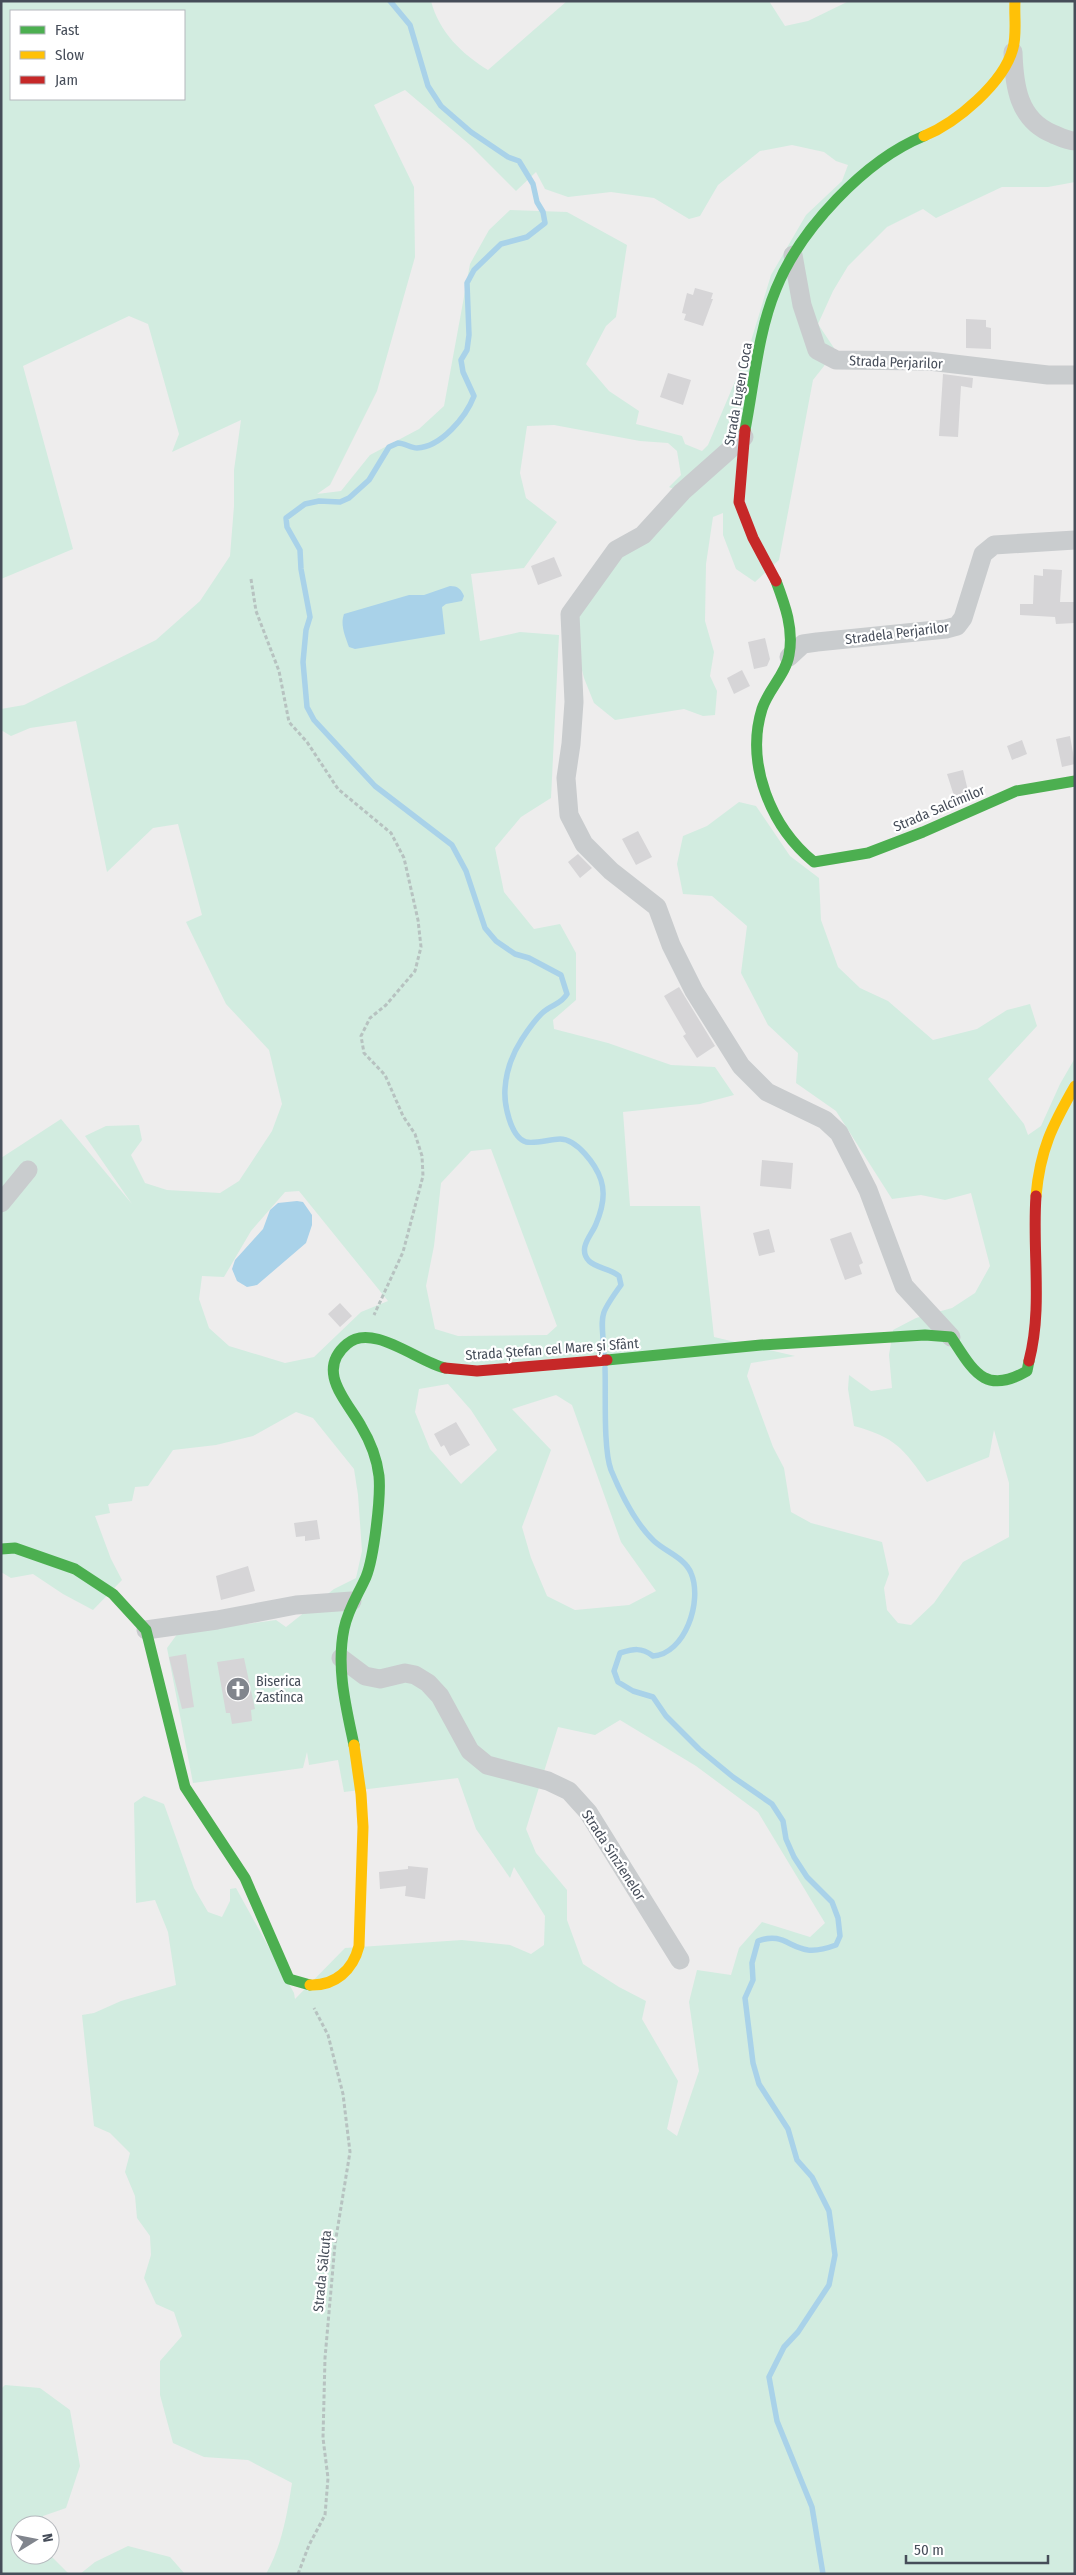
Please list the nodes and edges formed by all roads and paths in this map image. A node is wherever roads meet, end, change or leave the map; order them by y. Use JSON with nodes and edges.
{"nodes":[{"id":1,"x":1015,"y":1,"type":"edge"},
{"id":2,"x":1013,"y":48,"type":"junction"},
{"id":3,"x":1075,"y":141,"type":"edge"},
{"id":4,"x":794,"y":255,"type":"junction"},
{"id":5,"x":1075,"y":375,"type":"edge"},
{"id":6,"x":744,"y":438,"type":"junction"},
{"id":7,"x":1075,"y":540,"type":"edge"},
{"id":8,"x":251,"y":579,"type":"dead end"},
{"id":9,"x":789,"y":657,"type":"junction"},
{"id":10,"x":1075,"y":781,"type":"edge"},
{"id":11,"x":814,"y":862,"type":"joint"},
{"id":12,"x":1075,"y":1086,"type":"edge"},
{"id":13,"x":28,"y":1170,"type":"dead end"},
{"id":14,"x":1,"y":1203,"type":"edge"},
{"id":15,"x":366,"y":1336,"type":"junction"},
{"id":16,"x":951,"y":1337,"type":"junction"},
{"id":17,"x":1,"y":1549,"type":"edge"},
{"id":18,"x":352,"y":1601,"type":"junction"},
{"id":19,"x":146,"y":1630,"type":"junction"},
{"id":20,"x":341,"y":1658,"type":"junction"},
{"id":21,"x":680,"y":1960,"type":"dead end"},
{"id":22,"x":309,"y":2002,"type":"dead end"},
{"id":23,"x":298,"y":2574,"type":"edge"}],
"edges":[{"from":1,"to":2,"type":"street","name":"Strada Eugen Coca"},
{"from":2,"to":3,"type":"street"},
{"from":2,"to":4,"type":"street","name":"Strada Eugen Coca"},
{"from":4,"to":5,"type":"street","name":"Strada Perjarilor"},
{"from":4,"to":6,"type":"street","name":"Strada Eugen Coca"},
{"from":6,"to":9,"type":"street","name":"Strada Eugen Coca"},
{"from":6,"to":16,"type":"street"},
{"from":7,"to":9,"type":"street","name":"Stradela Perjarilor"},
{"from":8,"to":15,"type":"path"},
{"from":9,"to":11,"type":"street","name":"Strada Eugen Coca"},
{"from":10,"to":11,"type":"street","name":"Strada Salcîmilor"},
{"from":12,"to":16,"type":"street"},
{"from":13,"to":14,"type":"street"},
{"from":15,"to":16,"type":"street","name":"Strada Ștefan cel Mare și Sfânt"},
{"from":15,"to":18,"type":"street"},
{"from":17,"to":19,"type":"street"},
{"from":18,"to":19,"type":"street"},
{"from":18,"to":20,"type":"street"},
{"from":19,"to":20,"type":"street"},
{"from":20,"to":21,"type":"street","name":"Strada Sînzîenelor"},
{"from":22,"to":23,"type":"path","name":"Strada Sălcuța"}]}
